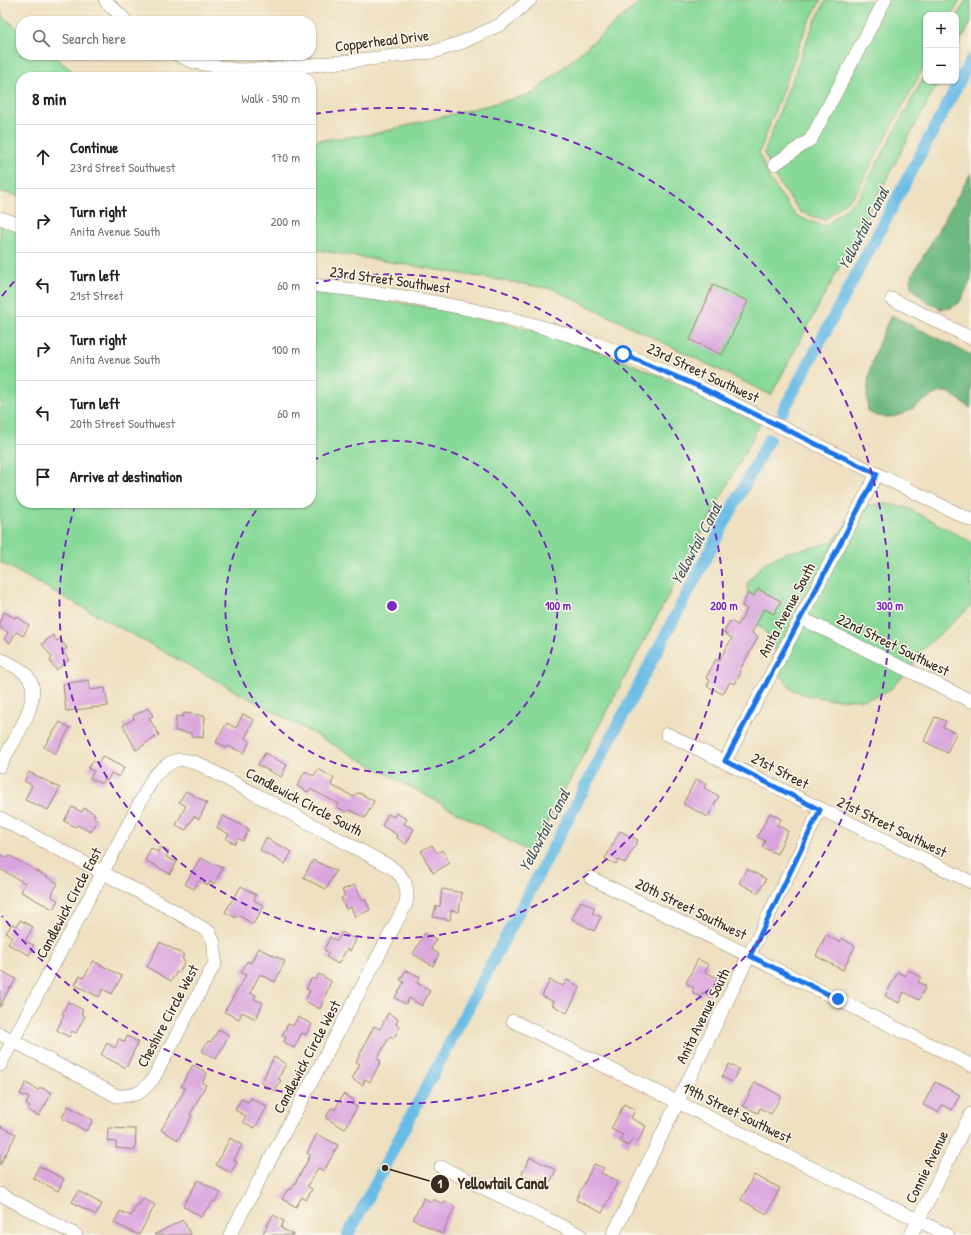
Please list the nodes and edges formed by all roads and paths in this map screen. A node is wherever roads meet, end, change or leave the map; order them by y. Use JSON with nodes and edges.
{"nodes":[{"id":1,"x":105,"y":0,"type":"edge"},
{"id":2,"x":530,"y":0,"type":"edge"},
{"id":3,"x":886,"y":0,"type":"edge"},
{"id":4,"x":121,"y":16,"type":"edge"},
{"id":5,"x":189,"y":60,"type":"edge"},
{"id":6,"x":775,"y":164,"type":"dead end"},
{"id":7,"x":0,"y":218,"type":"edge"},
{"id":8,"x":16,"y":223,"type":"edge"},
{"id":9,"x":316,"y":287,"type":"edge"},
{"id":10,"x":892,"y":299,"type":"dead end"},
{"id":11,"x":971,"y":338,"type":"edge"},
{"id":12,"x":877,"y":474,"type":"junction"},
{"id":13,"x":971,"y":520,"type":"edge"},
{"id":14,"x":801,"y":618,"type":"junction"},
{"id":15,"x":0,"y":658,"type":"edge"},
{"id":16,"x":971,"y":701,"type":"edge"},
{"id":17,"x":667,"y":734,"type":"dead end"},
{"id":18,"x":172,"y":761,"type":"joint"},
{"id":19,"x":725,"y":761,"type":"junction"},
{"id":20,"x":0,"y":766,"type":"edge"},
{"id":21,"x":820,"y":810,"type":"junction"},
{"id":22,"x":0,"y":818,"type":"edge"},
{"id":23,"x":102,"y":873,"type":"junction"},
{"id":24,"x":590,"y":878,"type":"dead end"},
{"id":25,"x":971,"y":882,"type":"edge"},
{"id":26,"x":408,"y":892,"type":"joint"},
{"id":27,"x":750,"y":956,"type":"junction"},
{"id":28,"x":512,"y":1021,"type":"dead end"},
{"id":29,"x":0,"y":1034,"type":"edge"},
{"id":30,"x":14,"y":1041,"type":"junction"},
{"id":31,"x":0,"y":1065,"type":"edge"},
{"id":32,"x":971,"y":1065,"type":"edge"},
{"id":33,"x":678,"y":1102,"type":"junction"},
{"id":34,"x":971,"y":1114,"type":"edge"},
{"id":35,"x":441,"y":1167,"type":"dead end"},
{"id":36,"x":0,"y":1194,"type":"edge"},
{"id":37,"x":919,"y":1220,"type":"junction"},
{"id":38,"x":76,"y":1235,"type":"edge"},
{"id":39,"x":230,"y":1235,"type":"edge"},
{"id":40,"x":580,"y":1235,"type":"edge"},
{"id":41,"x":613,"y":1235,"type":"edge"},
{"id":42,"x":911,"y":1235,"type":"edge"},
{"id":43,"x":948,"y":1235,"type":"edge"}],
"edges":[{"from":1,"to":4,"type":"street"},
{"from":2,"to":5,"type":"street","name":"Copperhead Drive"},
{"from":3,"to":6,"type":"street"},
{"from":7,"to":8,"type":"street"},
{"from":9,"to":12,"type":"street","name":"23rd Street Southwest"},
{"from":10,"to":11,"type":"street"},
{"from":12,"to":13,"type":"street","name":"23rd Street Southwest"},
{"from":12,"to":14,"type":"street","name":"Anita Avenue South"},
{"from":14,"to":16,"type":"street","name":"22nd Street Southwest"},
{"from":14,"to":19,"type":"street","name":"Anita Avenue South"},
{"from":15,"to":20,"type":"street"},
{"from":17,"to":19,"type":"street"},
{"from":18,"to":23,"type":"street","name":"Candlewick Circle East"},
{"from":18,"to":26,"type":"street","name":"Candlewick Circle South"},
{"from":19,"to":21,"type":"street","name":"21st Street"},
{"from":21,"to":25,"type":"street","name":"21st Street Southwest"},
{"from":21,"to":27,"type":"street","name":"Anita Avenue South"},
{"from":22,"to":23,"type":"street"},
{"from":23,"to":30,"type":"street","name":"Candlewick Circle East"},
{"from":23,"to":30,"type":"street","name":"Cheshire Circle West"},
{"from":24,"to":27,"type":"street","name":"20th Street Southwest"},
{"from":26,"to":39,"type":"street","name":"Candlewick Circle West"},
{"from":27,"to":32,"type":"street","name":"20th Street Southwest"},
{"from":27,"to":33,"type":"street","name":"Anita Avenue South"},
{"from":28,"to":33,"type":"street","name":"19th Street Southwest"},
{"from":29,"to":30,"type":"street"},
{"from":30,"to":31,"type":"street","name":"Candlewick Circle East"},
{"from":33,"to":37,"type":"street","name":"19th Street Southwest"},
{"from":33,"to":41,"type":"street","name":"Anita Avenue South"},
{"from":34,"to":37,"type":"street","name":"Connie Avenue"},
{"from":35,"to":40,"type":"street"},
{"from":36,"to":38,"type":"street"},
{"from":37,"to":42,"type":"street","name":"Connie Avenue"},
{"from":37,"to":43,"type":"street","name":"19th Street Southwest"}]}
